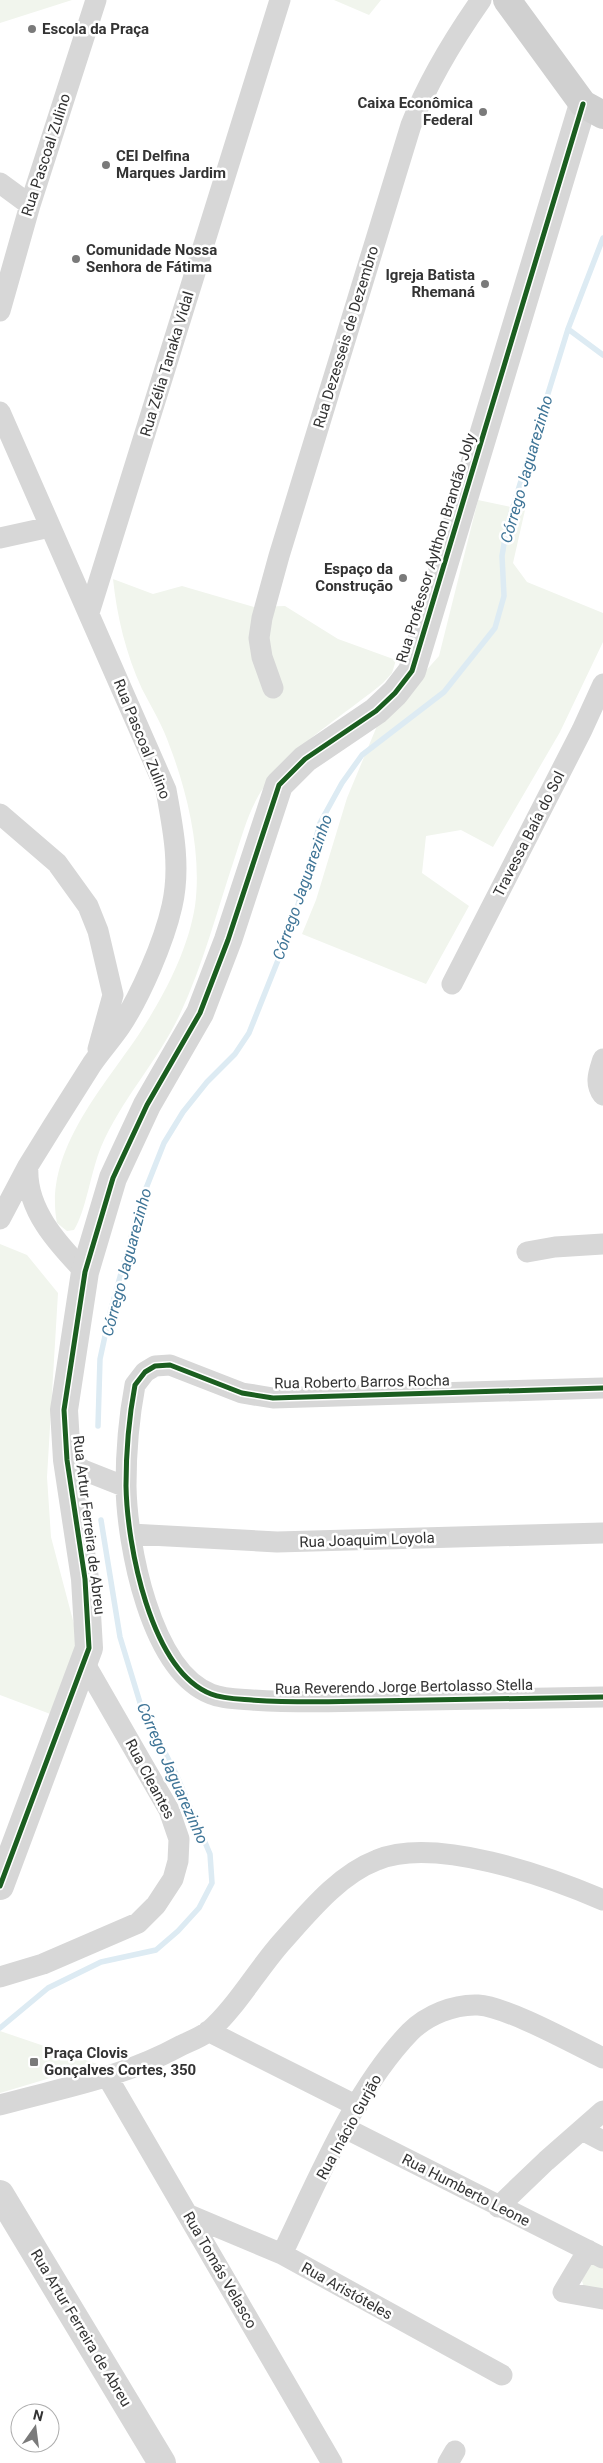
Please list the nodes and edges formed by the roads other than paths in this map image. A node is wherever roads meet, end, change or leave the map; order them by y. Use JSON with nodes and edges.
{"nodes":[{"id":1,"x":96,"y":0,"type":"edge"},
{"id":2,"x":280,"y":0,"type":"edge"},
{"id":3,"x":481,"y":0,"type":"edge"},
{"id":4,"x":507,"y":0,"type":"edge"},
{"id":5,"x":593,"y":110,"type":"edge"},
{"id":6,"x":0,"y":183,"type":"edge"},
{"id":7,"x":30,"y":205,"type":"junction"},
{"id":8,"x":0,"y":311,"type":"edge"},
{"id":9,"x":0,"y":412,"type":"edge"},
{"id":10,"x":50,"y":527,"type":"junction"},
{"id":11,"x":0,"y":538,"type":"edge"},
{"id":12,"x":89,"y":613,"type":"junction"},
{"id":13,"x":603,"y":684,"type":"edge"},
{"id":14,"x":272,"y":688,"type":"dead end"},
{"id":15,"x":0,"y":814,"type":"edge"},
{"id":16,"x":452,"y":984,"type":"dead end"},
{"id":17,"x":603,"y":1059,"type":"edge"},
{"id":18,"x":94,"y":1061,"type":"junction"},
{"id":19,"x":603,"y":1095,"type":"edge"},
{"id":20,"x":28,"y":1166,"type":"junction"},
{"id":21,"x":0,"y":1219,"type":"edge"},
{"id":22,"x":603,"y":1244,"type":"edge"},
{"id":23,"x":527,"y":1252,"type":"dead end"},
{"id":24,"x":85,"y":1272,"type":"junction"},
{"id":25,"x":135,"y":1385,"type":"joint"},
{"id":26,"x":603,"y":1388,"type":"edge"},
{"id":27,"x":75,"y":1465,"type":"junction"},
{"id":28,"x":119,"y":1484,"type":"junction"},
{"id":29,"x":603,"y":1533,"type":"edge"},
{"id":30,"x":131,"y":1534,"type":"junction"},
{"id":31,"x":85,"y":1664,"type":"junction"},
{"id":32,"x":603,"y":1697,"type":"edge"},
{"id":33,"x":0,"y":1886,"type":"edge"},
{"id":34,"x":603,"y":1900,"type":"edge"},
{"id":35,"x":0,"y":1977,"type":"edge"},
{"id":36,"x":208,"y":2031,"type":"junction"},
{"id":37,"x":603,"y":2058,"type":"edge"},
{"id":38,"x":108,"y":2078,"type":"junction"},
{"id":39,"x":0,"y":2105,"type":"edge"},
{"id":40,"x":357,"y":2106,"type":"junction"},
{"id":41,"x":603,"y":2111,"type":"edge"},
{"id":42,"x":345,"y":2128,"type":"junction"},
{"id":43,"x":582,"y":2130,"type":"junction"},
{"id":44,"x":603,"y":2141,"type":"edge"},
{"id":45,"x":0,"y":2194,"type":"edge"},
{"id":46,"x":498,"y":2207,"type":"junction"},
{"id":47,"x":189,"y":2215,"type":"junction"},
{"id":48,"x":282,"y":2254,"type":"junction"},
{"id":49,"x":595,"y":2254,"type":"edge"},
{"id":50,"x":603,"y":2299,"type":"edge"},
{"id":51,"x":502,"y":2375,"type":"dead end"},
{"id":52,"x":162,"y":2463,"type":"edge"},
{"id":53,"x":332,"y":2463,"type":"edge"}],
"edges":[{"from":1,"to":7,"type":"street","name":"Rua Pascoal Zulino"},
{"from":2,"to":12,"type":"street","name":"Rua Zélia Tanaka Vidal"},
{"from":3,"to":14,"type":"street","name":"Rua Dezesseis de Dezembro"},
{"from":4,"to":5,"type":"main road"},
{"from":5,"to":24,"type":"street","name":"Rua Professor Aylthon Brandão Joly"},
{"from":6,"to":7,"type":"street"},
{"from":7,"to":8,"type":"street","name":"Rua Pascoal Zulino"},
{"from":9,"to":10,"type":"street","name":"Rua Pascoal Zulino"},
{"from":10,"to":11,"type":"street"},
{"from":10,"to":12,"type":"street","name":"Rua Pascoal Zulino"},
{"from":12,"to":18,"type":"street","name":"Rua Pascoal Zulino"},
{"from":13,"to":16,"type":"street","name":"Travessa Baía do Sol"},
{"from":15,"to":18,"type":"street"},
{"from":17,"to":19,"type":"street"},
{"from":18,"to":20,"type":"street","name":"Rua Pascoal Zulino"},
{"from":20,"to":21,"type":"street","name":"Rua Pascoal Zulino"},
{"from":20,"to":24,"type":"street"},
{"from":22,"to":23,"type":"street"},
{"from":24,"to":27,"type":"street","name":"Rua Artur Ferreira de Abreu"},
{"from":25,"to":26,"type":"street","name":"Rua Roberto Barros Rocha"},
{"from":25,"to":28,"type":"street","name":"Rua Reverendo Jorge Bertolasso Stella"},
{"from":27,"to":28,"type":"street"},
{"from":27,"to":31,"type":"street","name":"Rua Artur Ferreira de Abreu"},
{"from":28,"to":30,"type":"street","name":"Rua Reverendo Jorge Bertolasso Stella"},
{"from":29,"to":30,"type":"street","name":"Rua Joaquim Loyola"},
{"from":30,"to":32,"type":"street","name":"Rua Reverendo Jorge Bertolasso Stella"},
{"from":31,"to":33,"type":"street","name":"Rua Artur Ferreira de Abreu"},
{"from":31,"to":35,"type":"street","name":"Rua Cleantes"},
{"from":34,"to":36,"type":"street"},
{"from":36,"to":38,"type":"street"},
{"from":36,"to":40,"type":"street"},
{"from":37,"to":40,"type":"street","name":"Rua Inácio Gurjão"},
{"from":38,"to":39,"type":"street"},
{"from":38,"to":47,"type":"street","name":"Rua Tomás Velasco"},
{"from":40,"to":42,"type":"street","name":"Rua Inácio Gurjão"},
{"from":41,"to":43,"type":"street"},
{"from":42,"to":46,"type":"street","name":"Rua Humberto Leone"},
{"from":42,"to":48,"type":"street","name":"Rua Inácio Gurjão"},
{"from":43,"to":44,"type":"street"},
{"from":43,"to":46,"type":"street"},
{"from":45,"to":52,"type":"street","name":"Rua Artur Ferreira de Abreu"},
{"from":46,"to":49,"type":"street","name":"Rua Humberto Leone"},
{"from":47,"to":48,"type":"street","name":"Rua Aristóteles"},
{"from":47,"to":53,"type":"street","name":"Rua Tomás Velasco"},
{"from":48,"to":51,"type":"street","name":"Rua Aristóteles"},
{"from":49,"to":50,"type":"street"}]}
